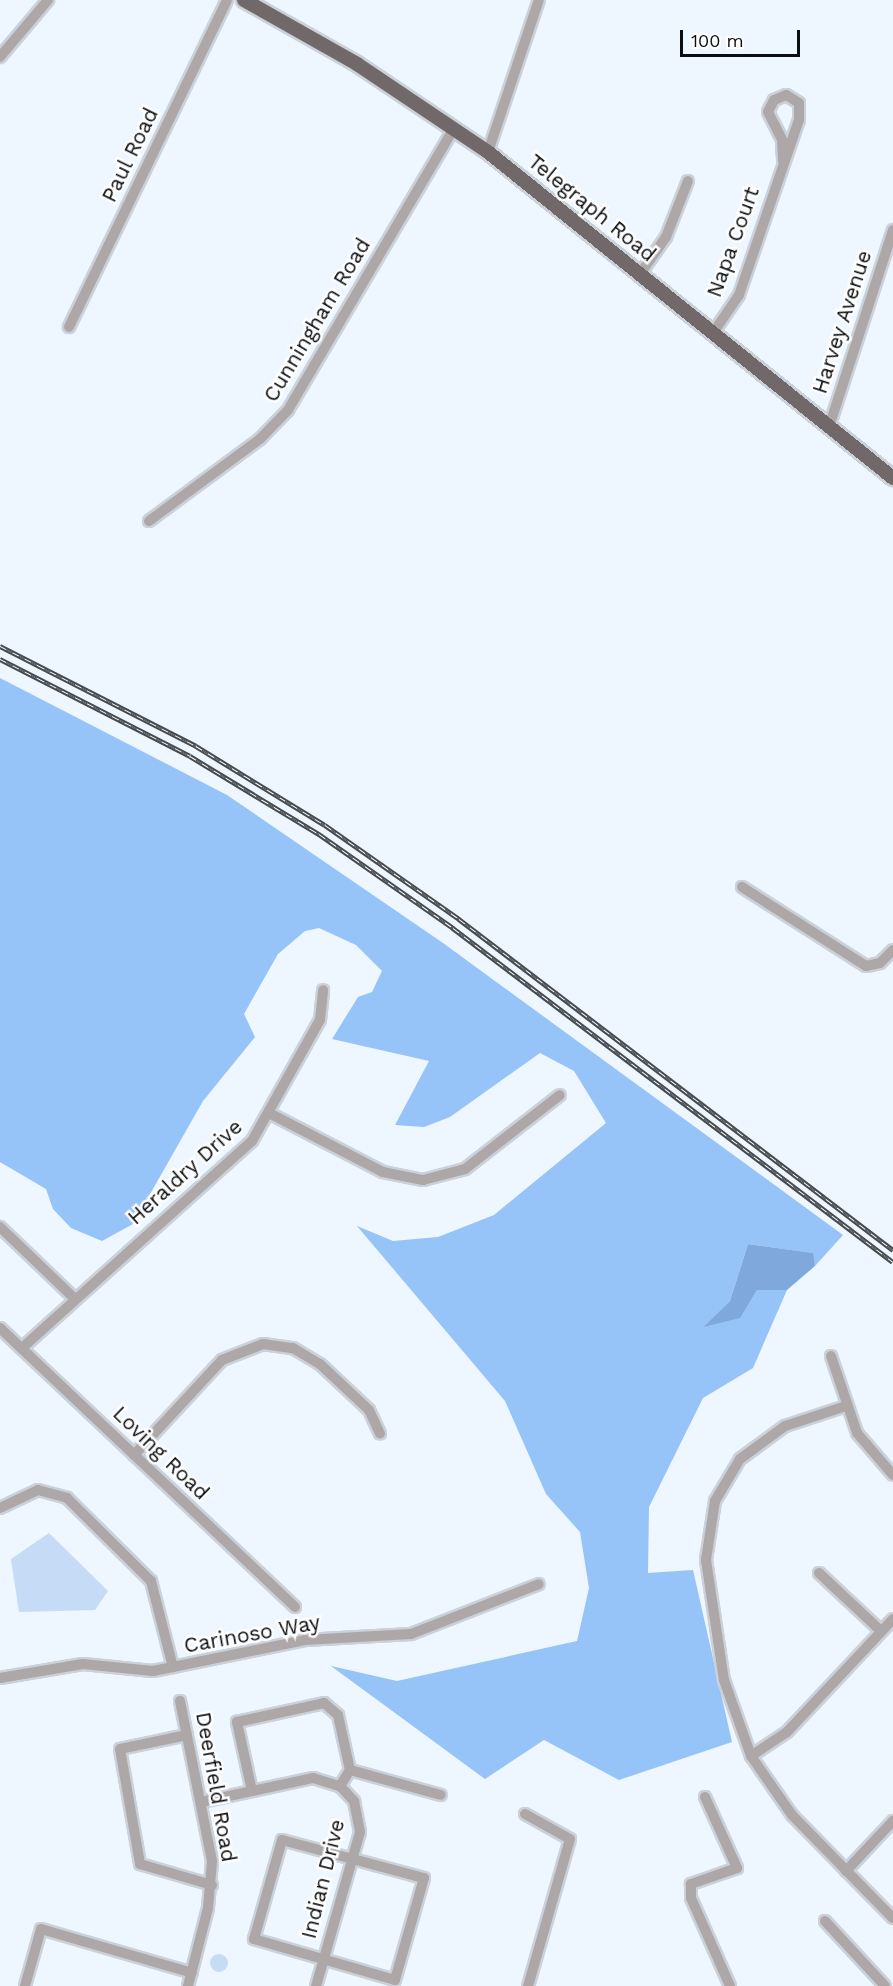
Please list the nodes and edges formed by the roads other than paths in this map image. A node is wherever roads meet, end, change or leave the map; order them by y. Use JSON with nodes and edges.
{"nodes":[{"id":1,"x":48,"y":0,"type":"edge"},
{"id":2,"x":227,"y":0,"type":"edge"},
{"id":3,"x":244,"y":0,"type":"edge"},
{"id":4,"x":538,"y":0,"type":"edge"},
{"id":5,"x":0,"y":57,"type":"edge"},
{"id":6,"x":454,"y":128,"type":"junction"},
{"id":7,"x":488,"y":152,"type":"junction"},
{"id":8,"x":783,"y":162,"type":"junction"},
{"id":9,"x":688,"y":181,"type":"dead end"},
{"id":10,"x":893,"y":230,"type":"edge"},
{"id":11,"x":640,"y":274,"type":"junction"},
{"id":12,"x":69,"y":327,"type":"dead end"},
{"id":13,"x":713,"y":333,"type":"junction"},
{"id":14,"x":829,"y":427,"type":"junction"},
{"id":15,"x":893,"y":478,"type":"edge"},
{"id":16,"x":149,"y":521,"type":"dead end"},
{"id":17,"x":742,"y":887,"type":"dead end"},
{"id":18,"x":893,"y":950,"type":"edge"},
{"id":19,"x":323,"y":990,"type":"dead end"},
{"id":20,"x":560,"y":1095,"type":"dead end"},
{"id":21,"x":271,"y":1114,"type":"junction"},
{"id":22,"x":0,"y":1227,"type":"edge"},
{"id":23,"x":73,"y":1297,"type":"junction"},
{"id":24,"x":0,"y":1328,"type":"edge"},
{"id":25,"x":22,"y":1348,"type":"junction"},
{"id":26,"x":831,"y":1356,"type":"dead end"},
{"id":27,"x":846,"y":1406,"type":"junction"},
{"id":28,"x":380,"y":1434,"type":"dead end"},
{"id":29,"x":134,"y":1455,"type":"junction"},
{"id":30,"x":893,"y":1475,"type":"edge"},
{"id":31,"x":0,"y":1508,"type":"edge"},
{"id":32,"x":819,"y":1572,"type":"dead end"},
{"id":33,"x":539,"y":1584,"type":"dead end"},
{"id":34,"x":295,"y":1607,"type":"dead end"},
{"id":35,"x":893,"y":1619,"type":"edge"},
{"id":36,"x":881,"y":1631,"type":"junction"},
{"id":37,"x":173,"y":1667,"type":"junction"},
{"id":38,"x":0,"y":1678,"type":"edge"},
{"id":39,"x":180,"y":1701,"type":"dead end"},
{"id":40,"x":187,"y":1735,"type":"junction"},
{"id":41,"x":751,"y":1756,"type":"junction"},
{"id":42,"x":350,"y":1770,"type":"junction"},
{"id":43,"x":340,"y":1786,"type":"junction"},
{"id":44,"x":252,"y":1791,"type":"junction"},
{"id":45,"x":441,"y":1795,"type":"dead end"},
{"id":46,"x":705,"y":1797,"type":"dead end"},
{"id":47,"x":201,"y":1802,"type":"junction"},
{"id":48,"x":525,"y":1814,"type":"dead end"},
{"id":49,"x":893,"y":1821,"type":"edge"},
{"id":50,"x":352,"y":1859,"type":"junction"},
{"id":51,"x":846,"y":1870,"type":"junction"},
{"id":52,"x":212,"y":1885,"type":"junction"},
{"id":53,"x":893,"y":1918,"type":"edge"},
{"id":54,"x":825,"y":1922,"type":"dead end"},
{"id":55,"x":324,"y":1959,"type":"junction"},
{"id":56,"x":192,"y":1973,"type":"junction"},
{"id":57,"x":25,"y":1986,"type":"edge"},
{"id":58,"x":188,"y":1986,"type":"edge"},
{"id":59,"x":316,"y":1986,"type":"edge"},
{"id":60,"x":528,"y":1986,"type":"edge"},
{"id":61,"x":730,"y":1986,"type":"edge"},
{"id":62,"x":885,"y":1986,"type":"edge"}],
"edges":[{"from":1,"to":5,"type":"street"},
{"from":2,"to":12,"type":"street","name":"Paul Road"},
{"from":3,"to":6,"type":"main road","name":"Telegraph Road"},
{"from":4,"to":7,"type":"street"},
{"from":6,"to":7,"type":"main road","name":"Telegraph Road"},
{"from":6,"to":16,"type":"street","name":"Cunningham Road"},
{"from":7,"to":11,"type":"main road","name":"Telegraph Road"},
{"from":8,"to":8,"type":"street","name":"Napa Court"},
{"from":8,"to":13,"type":"street","name":"Napa Court"},
{"from":9,"to":11,"type":"street"},
{"from":10,"to":14,"type":"street","name":"Harvey Avenue"},
{"from":11,"to":13,"type":"main road","name":"Telegraph Road"},
{"from":13,"to":14,"type":"main road","name":"Telegraph Road"},
{"from":14,"to":15,"type":"main road","name":"Telegraph Road"},
{"from":17,"to":18,"type":"street"},
{"from":19,"to":21,"type":"street","name":"Heraldry Drive"},
{"from":20,"to":21,"type":"street"},
{"from":21,"to":23,"type":"street","name":"Heraldry Drive"},
{"from":22,"to":23,"type":"street"},
{"from":23,"to":25,"type":"street","name":"Heraldry Drive"},
{"from":24,"to":25,"type":"street","name":"Loving Road"},
{"from":25,"to":29,"type":"street","name":"Loving Road"},
{"from":26,"to":27,"type":"street"},
{"from":27,"to":30,"type":"street"},
{"from":27,"to":41,"type":"street"},
{"from":28,"to":29,"type":"street"},
{"from":29,"to":34,"type":"street","name":"Loving Road"},
{"from":31,"to":37,"type":"street"},
{"from":32,"to":36,"type":"street"},
{"from":33,"to":37,"type":"street","name":"Carinoso Way"},
{"from":35,"to":36,"type":"street"},
{"from":36,"to":41,"type":"street"},
{"from":37,"to":38,"type":"street","name":"Carinoso Way"},
{"from":39,"to":40,"type":"street","name":"Deerfield Road"},
{"from":40,"to":47,"type":"street","name":"Deerfield Road"},
{"from":40,"to":52,"type":"street"},
{"from":41,"to":51,"type":"street"},
{"from":42,"to":43,"type":"street"},
{"from":42,"to":44,"type":"street"},
{"from":42,"to":45,"type":"street"},
{"from":43,"to":44,"type":"street"},
{"from":43,"to":50,"type":"street","name":"Indian Drive"},
{"from":44,"to":47,"type":"street"},
{"from":46,"to":61,"type":"street"},
{"from":47,"to":52,"type":"street","name":"Deerfield Road"},
{"from":48,"to":60,"type":"street"},
{"from":49,"to":51,"type":"street"},
{"from":50,"to":55,"type":"street","name":"Indian Drive"},
{"from":50,"to":55,"type":"street"},
{"from":50,"to":55,"type":"street"},
{"from":51,"to":53,"type":"street"},
{"from":52,"to":56,"type":"street","name":"Deerfield Road"},
{"from":54,"to":62,"type":"street"},
{"from":55,"to":59,"type":"street","name":"Indian Drive"},
{"from":56,"to":57,"type":"street"},
{"from":56,"to":58,"type":"street","name":"Deerfield Road"}]}
